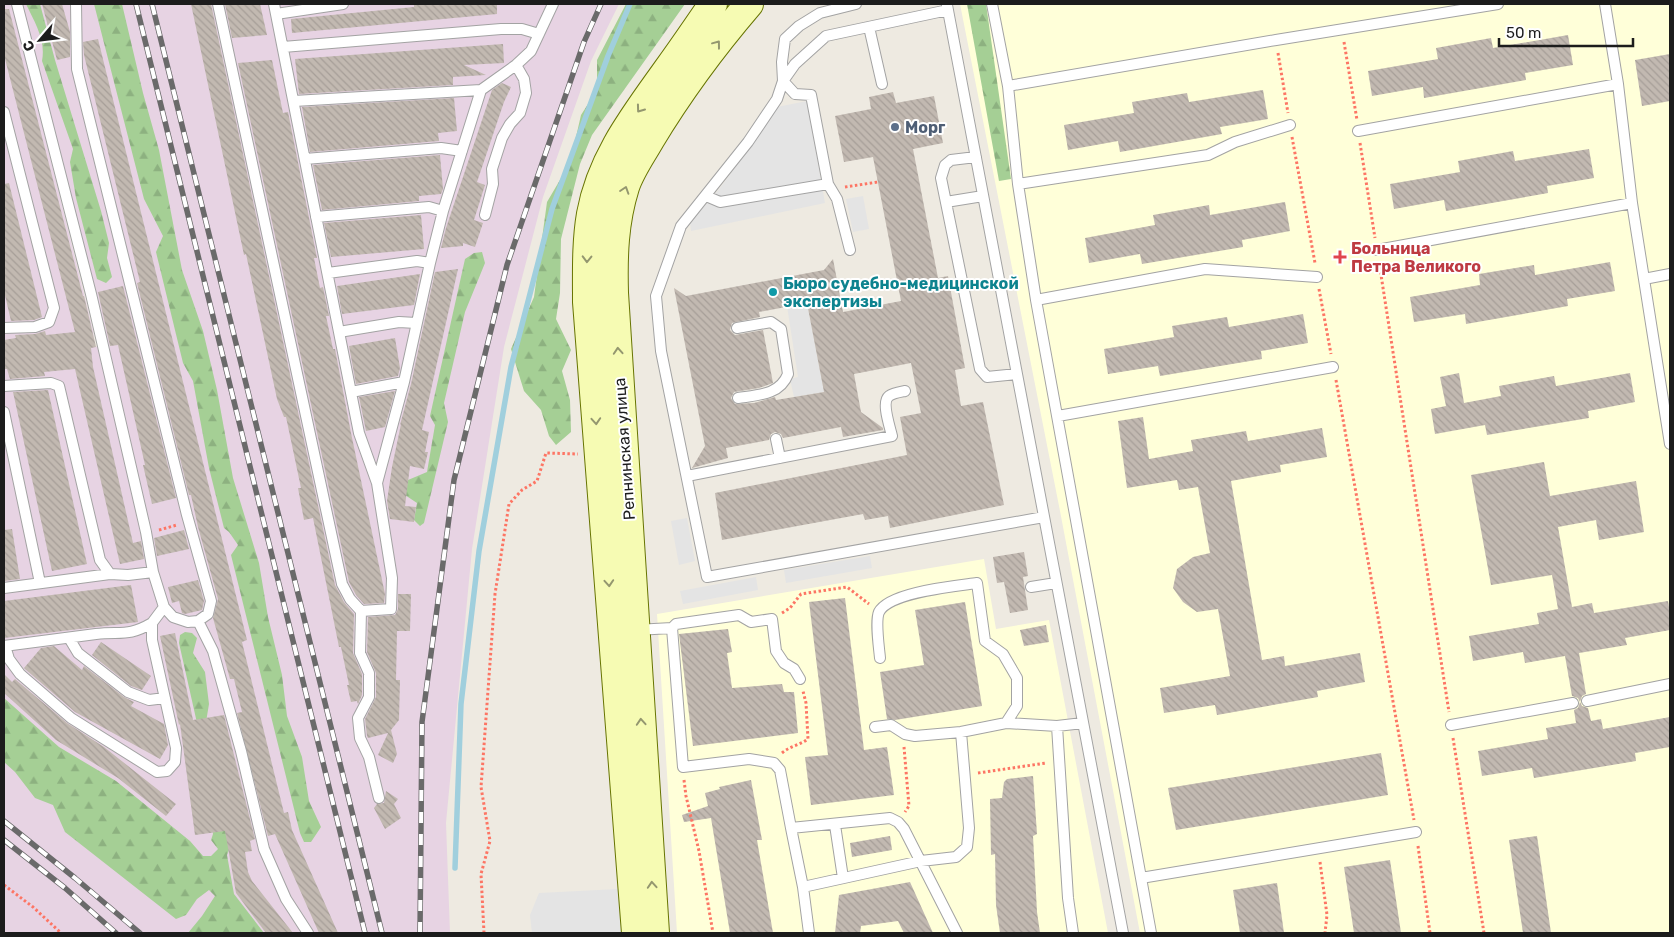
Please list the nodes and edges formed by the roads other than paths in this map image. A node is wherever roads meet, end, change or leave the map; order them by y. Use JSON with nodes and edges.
{"nodes":[{"id":1,"x":17,"y":4,"type":"edge"},
{"id":2,"x":76,"y":4,"type":"edge"},
{"id":3,"x":218,"y":4,"type":"edge"},
{"id":4,"x":343,"y":4,"type":"edge"},
{"id":5,"x":553,"y":4,"type":"edge"},
{"id":6,"x":713,"y":4,"type":"edge"},
{"id":7,"x":749,"y":4,"type":"edge"},
{"id":8,"x":856,"y":4,"type":"edge"},
{"id":9,"x":992,"y":4,"type":"edge"},
{"id":10,"x":1498,"y":4,"type":"edge"},
{"id":11,"x":1604,"y":4,"type":"edge"},
{"id":12,"x":947,"y":7,"type":"edge"},
{"id":13,"x":275,"y":9,"type":"edge"},
{"id":14,"x":870,"y":27,"type":"junction"},
{"id":15,"x":539,"y":34,"type":"junction"},
{"id":16,"x":283,"y":47,"type":"junction"},
{"id":17,"x":516,"y":66,"type":"junction"},
{"id":18,"x":783,"y":81,"type":"junction"},
{"id":19,"x":882,"y":84,"type":"dead end"},
{"id":20,"x":1618,"y":84,"type":"junction"},
{"id":21,"x":1008,"y":86,"type":"junction"},
{"id":22,"x":481,"y":90,"type":"junction"},
{"id":23,"x":294,"y":102,"type":"junction"},
{"id":24,"x":4,"y":112,"type":"edge"},
{"id":25,"x":1290,"y":125,"type":"road end"},
{"id":26,"x":1358,"y":131,"type":"road end"},
{"id":27,"x":462,"y":151,"type":"junction"},
{"id":28,"x":976,"y":157,"type":"junction"},
{"id":29,"x":305,"y":159,"type":"junction"},
{"id":30,"x":1018,"y":184,"type":"junction"},
{"id":31,"x":830,"y":187,"type":"junction"},
{"id":32,"x":706,"y":196,"type":"junction"},
{"id":33,"x":983,"y":196,"type":"junction"},
{"id":34,"x":946,"y":202,"type":"junction"},
{"id":35,"x":1632,"y":203,"type":"junction"},
{"id":36,"x":443,"y":211,"type":"junction"},
{"id":37,"x":484,"y":215,"type":"dead end"},
{"id":38,"x":316,"y":216,"type":"junction"},
{"id":39,"x":850,"y":250,"type":"dead end"},
{"id":40,"x":1377,"y":250,"type":"road end"},
{"id":41,"x":430,"y":263,"type":"junction"},
{"id":42,"x":328,"y":274,"type":"junction"},
{"id":43,"x":1670,"y":274,"type":"edge"},
{"id":44,"x":1317,"y":276,"type":"road end"},
{"id":45,"x":1644,"y":279,"type":"junction"},
{"id":46,"x":1036,"y":300,"type":"junction"},
{"id":47,"x":416,"y":323,"type":"junction"},
{"id":48,"x":4,"y":328,"type":"edge"},
{"id":49,"x":738,"y":328,"type":"dead end"},
{"id":50,"x":339,"y":332,"type":"junction"},
{"id":51,"x":1333,"y":367,"type":"road end"},
{"id":52,"x":1017,"y":374,"type":"junction"},
{"id":53,"x":404,"y":382,"type":"junction"},
{"id":54,"x":4,"y":386,"type":"edge"},
{"id":55,"x":905,"y":391,"type":"dead end"},
{"id":56,"x":351,"y":392,"type":"junction"},
{"id":57,"x":738,"y":398,"type":"dead end"},
{"id":58,"x":4,"y":412,"type":"edge"},
{"id":59,"x":1058,"y":416,"type":"junction"},
{"id":60,"x":776,"y":439,"type":"dead end"},
{"id":61,"x":1670,"y":444,"type":"edge"},
{"id":62,"x":780,"y":458,"type":"junction"},
{"id":63,"x":687,"y":476,"type":"junction"},
{"id":64,"x":377,"y":483,"type":"junction"},
{"id":65,"x":1044,"y":517,"type":"junction"},
{"id":66,"x":153,"y":572,"type":"junction"},
{"id":67,"x":110,"y":574,"type":"junction"},
{"id":68,"x":40,"y":583,"type":"junction"},
{"id":69,"x":1056,"y":583,"type":"junction"},
{"id":70,"x":1031,"y":587,"type":"dead end"},
{"id":71,"x":4,"y":588,"type":"edge"},
{"id":72,"x":164,"y":607,"type":"junction"},
{"id":73,"x":361,"y":610,"type":"junction"},
{"id":74,"x":198,"y":621,"type":"junction"},
{"id":75,"x":152,"y":624,"type":"junction"},
{"id":76,"x":672,"y":628,"type":"junction"},
{"id":77,"x":635,"y":630,"type":"junction"},
{"id":78,"x":69,"y":638,"type":"junction"},
{"id":79,"x":4,"y":646,"type":"edge"},
{"id":80,"x":880,"y":658,"type":"dead end"},
{"id":81,"x":800,"y":678,"type":"road end"},
{"id":82,"x":1670,"y":684,"type":"edge"},
{"id":83,"x":165,"y":698,"type":"junction"},
{"id":84,"x":1587,"y":701,"type":"dead end"},
{"id":85,"x":1573,"y":703,"type":"dead end"},
{"id":86,"x":1006,"y":723,"type":"junction"},
{"id":87,"x":1083,"y":723,"type":"junction"},
{"id":88,"x":1451,"y":725,"type":"road end"},
{"id":89,"x":1057,"y":726,"type":"junction"},
{"id":90,"x":875,"y":727,"type":"dead end"},
{"id":91,"x":961,"y":732,"type":"junction"},
{"id":92,"x":379,"y":798,"type":"dead end"},
{"id":93,"x":835,"y":825,"type":"junction"},
{"id":94,"x":791,"y":828,"type":"junction"},
{"id":95,"x":1416,"y":832,"type":"road end"},
{"id":96,"x":921,"y":861,"type":"junction"},
{"id":97,"x":843,"y":878,"type":"junction"},
{"id":98,"x":1141,"y":878,"type":"junction"},
{"id":99,"x":803,"y":887,"type":"junction"},
{"id":100,"x":308,"y":933,"type":"edge"},
{"id":101,"x":636,"y":933,"type":"edge"},
{"id":102,"x":655,"y":933,"type":"edge"},
{"id":103,"x":809,"y":933,"type":"edge"},
{"id":104,"x":957,"y":933,"type":"edge"},
{"id":105,"x":1073,"y":933,"type":"edge"},
{"id":106,"x":1123,"y":933,"type":"edge"},
{"id":107,"x":1151,"y":933,"type":"edge"}],
"edges":[{"from":1,"to":66,"type":"lane"},
{"from":2,"to":74,"type":"lane"},
{"from":3,"to":73,"type":"lane"},
{"from":4,"to":13,"type":"lane"},
{"from":5,"to":15,"type":"lane"},
{"from":6,"to":101,"type":"street","name":"Репнинская улица","one_way":true},
{"from":77,"to":7,"type":"street","name":"Репнинская улица","one_way":true},
{"from":8,"to":18,"type":"lane"},
{"from":9,"to":21,"type":"lane"},
{"from":10,"to":21,"type":"lane"},
{"from":11,"to":20,"type":"lane"},
{"from":12,"to":14,"type":"lane"},
{"from":12,"to":28,"type":"lane"},
{"from":13,"to":16,"type":"lane"},
{"from":14,"to":18,"type":"lane"},
{"from":14,"to":19,"type":"lane"},
{"from":15,"to":16,"type":"lane"},
{"from":15,"to":17,"type":"lane"},
{"from":16,"to":23,"type":"lane"},
{"from":17,"to":22,"type":"lane"},
{"from":17,"to":37,"type":"lane"},
{"from":18,"to":31,"type":"lane"},
{"from":18,"to":32,"type":"lane"},
{"from":20,"to":26,"type":"lane"},
{"from":20,"to":35,"type":"lane"},
{"from":21,"to":30,"type":"lane"},
{"from":22,"to":23,"type":"lane"},
{"from":22,"to":27,"type":"lane"},
{"from":23,"to":29,"type":"lane"},
{"from":24,"to":48,"type":"lane"},
{"from":25,"to":30,"type":"lane"},
{"from":27,"to":29,"type":"lane"},
{"from":27,"to":36,"type":"lane"},
{"from":28,"to":33,"type":"lane"},
{"from":28,"to":34,"type":"lane"},
{"from":29,"to":38,"type":"lane"},
{"from":30,"to":46,"type":"lane"},
{"from":31,"to":32,"type":"lane"},
{"from":31,"to":39,"type":"lane"},
{"from":32,"to":63,"type":"lane"},
{"from":33,"to":34,"type":"lane"},
{"from":33,"to":52,"type":"lane"},
{"from":34,"to":52,"type":"lane"},
{"from":35,"to":40,"type":"lane"},
{"from":35,"to":45,"type":"lane"},
{"from":36,"to":38,"type":"lane"},
{"from":36,"to":41,"type":"lane"},
{"from":38,"to":42,"type":"lane"},
{"from":41,"to":42,"type":"lane"},
{"from":41,"to":47,"type":"lane"},
{"from":42,"to":50,"type":"lane"},
{"from":43,"to":45,"type":"lane"},
{"from":44,"to":46,"type":"lane"},
{"from":45,"to":61,"type":"lane"},
{"from":46,"to":59,"type":"lane"},
{"from":47,"to":50,"type":"lane"},
{"from":47,"to":53,"type":"lane"},
{"from":49,"to":57,"type":"lane"},
{"from":50,"to":56,"type":"lane"},
{"from":51,"to":59,"type":"lane"},
{"from":52,"to":65,"type":"lane"},
{"from":53,"to":56,"type":"lane"},
{"from":53,"to":64,"type":"lane"},
{"from":54,"to":67,"type":"lane"},
{"from":55,"to":62,"type":"lane"},
{"from":56,"to":64,"type":"lane"},
{"from":58,"to":68,"type":"lane"},
{"from":59,"to":98,"type":"lane"},
{"from":60,"to":62,"type":"lane"},
{"from":62,"to":63,"type":"lane"},
{"from":63,"to":65,"type":"lane"},
{"from":64,"to":73,"type":"lane"},
{"from":65,"to":69,"type":"lane"},
{"from":66,"to":67,"type":"lane"},
{"from":66,"to":72,"type":"lane"},
{"from":67,"to":68,"type":"lane"},
{"from":68,"to":71,"type":"lane"},
{"from":69,"to":70,"type":"lane"},
{"from":69,"to":87,"type":"lane"},
{"from":72,"to":74,"type":"lane"},
{"from":72,"to":75,"type":"lane"},
{"from":73,"to":92,"type":"lane"},
{"from":74,"to":100,"type":"lane"},
{"from":75,"to":78,"type":"lane"},
{"from":75,"to":83,"type":"lane"},
{"from":76,"to":77,"type":"lane"},
{"from":76,"to":81,"type":"lane"},
{"from":76,"to":94,"type":"lane"},
{"from":102,"to":77,"type":"street","name":"Репнинская улица","one_way":true},
{"from":78,"to":79,"type":"lane"},
{"from":78,"to":83,"type":"lane"},
{"from":79,"to":83,"type":"lane"},
{"from":80,"to":86,"type":"lane"},
{"from":82,"to":84,"type":"lane"},
{"from":85,"to":88,"type":"lane"},
{"from":86,"to":89,"type":"lane"},
{"from":86,"to":91,"type":"lane"},
{"from":87,"to":89,"type":"lane"},
{"from":87,"to":106,"type":"lane"},
{"from":89,"to":105,"type":"lane"},
{"from":90,"to":91,"type":"lane"},
{"from":91,"to":96,"type":"lane"},
{"from":93,"to":94,"type":"lane"},
{"from":93,"to":96,"type":"lane"},
{"from":93,"to":97,"type":"lane"},
{"from":94,"to":99,"type":"lane"},
{"from":95,"to":98,"type":"lane"},
{"from":96,"to":97,"type":"lane"},
{"from":96,"to":104,"type":"lane"},
{"from":97,"to":99,"type":"lane"},
{"from":98,"to":107,"type":"lane"},
{"from":99,"to":103,"type":"lane"}]}
